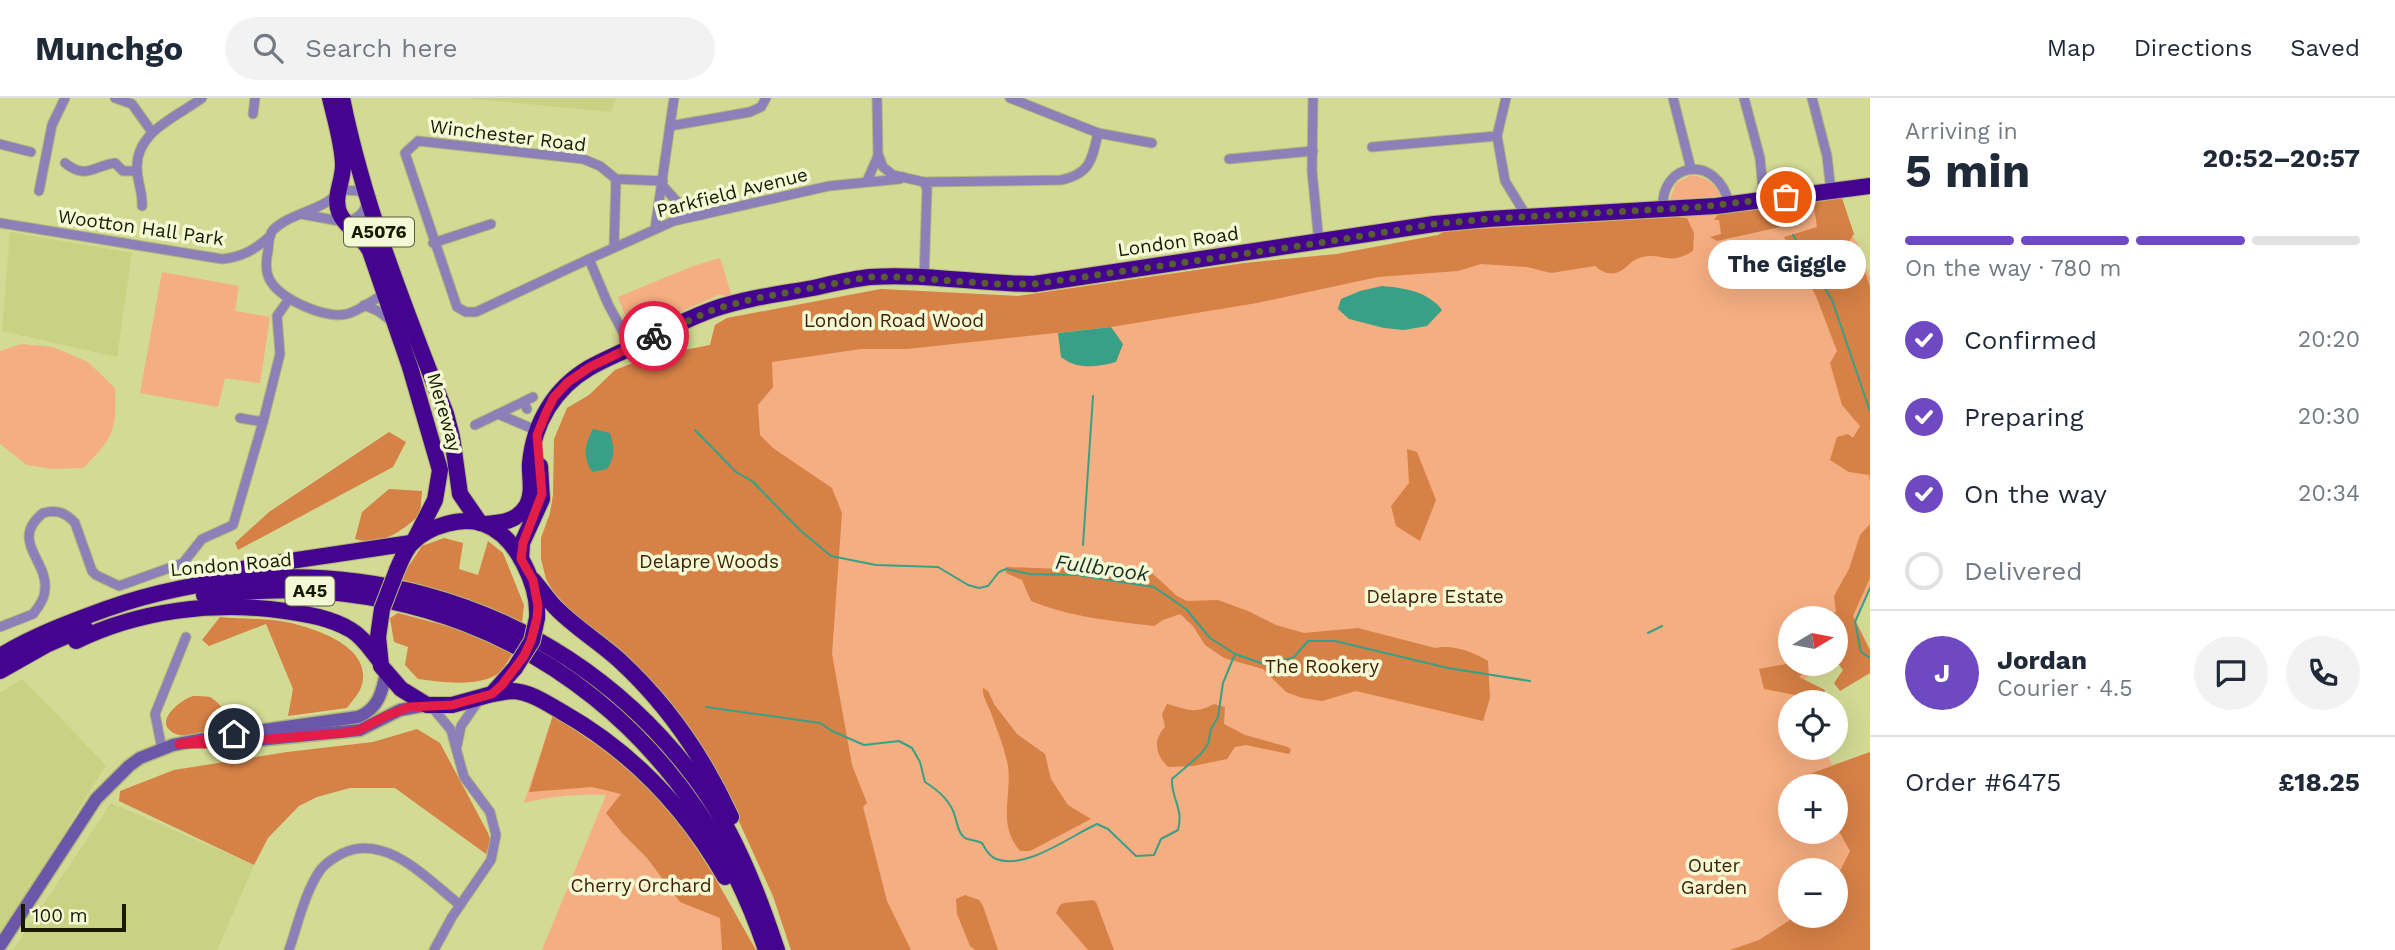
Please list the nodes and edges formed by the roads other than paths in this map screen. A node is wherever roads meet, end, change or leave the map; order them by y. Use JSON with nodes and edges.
{"nodes":[{"id":1,"x":65,"y":98,"type":"edge"},
{"id":2,"x":115,"y":98,"type":"edge"},
{"id":3,"x":202,"y":98,"type":"edge"},
{"id":4,"x":255,"y":98,"type":"edge"},
{"id":5,"x":330,"y":98,"type":"edge"},
{"id":6,"x":342,"y":98,"type":"edge"},
{"id":7,"x":674,"y":98,"type":"edge"},
{"id":8,"x":766,"y":98,"type":"edge"},
{"id":9,"x":877,"y":98,"type":"edge"},
{"id":10,"x":1010,"y":98,"type":"edge"},
{"id":11,"x":1314,"y":98,"type":"edge"},
{"id":12,"x":1506,"y":98,"type":"edge"},
{"id":13,"x":1672,"y":98,"type":"edge"},
{"id":14,"x":1744,"y":98,"type":"edge"},
{"id":15,"x":1812,"y":98,"type":"edge"},
{"id":16,"x":190,"y":101,"type":"edge"},
{"id":17,"x":253,"y":114,"type":"dead end"},
{"id":18,"x":670,"y":126,"type":"junction"},
{"id":19,"x":152,"y":132,"type":"junction"},
{"id":20,"x":1098,"y":134,"type":"junction"},
{"id":21,"x":1497,"y":136,"type":"junction"},
{"id":22,"x":1152,"y":143,"type":"dead end"},
{"id":23,"x":0,"y":144,"type":"edge"},
{"id":24,"x":1372,"y":147,"type":"dead end"},
{"id":25,"x":1313,"y":151,"type":"junction"},
{"id":26,"x":31,"y":152,"type":"dead end"},
{"id":27,"x":878,"y":156,"type":"junction"},
{"id":28,"x":1229,"y":159,"type":"dead end"},
{"id":29,"x":65,"y":163,"type":"dead end"},
{"id":30,"x":1691,"y":169,"type":"junction"},
{"id":31,"x":137,"y":171,"type":"junction"},
{"id":32,"x":907,"y":177,"type":"junction"},
{"id":33,"x":616,"y":179,"type":"junction"},
{"id":34,"x":867,"y":181,"type":"junction"},
{"id":35,"x":924,"y":182,"type":"junction"},
{"id":36,"x":662,"y":183,"type":"junction"},
{"id":37,"x":1870,"y":186,"type":"edge"},
{"id":38,"x":39,"y":191,"type":"dead end"},
{"id":39,"x":1831,"y":191,"type":"junction"},
{"id":40,"x":338,"y":193,"type":"junction"},
{"id":41,"x":367,"y":198,"type":"junction"},
{"id":42,"x":1764,"y":200,"type":"junction"},
{"id":43,"x":1729,"y":204,"type":"junction"},
{"id":44,"x":142,"y":206,"type":"dead end"},
{"id":45,"x":1663,"y":210,"type":"junction"},
{"id":46,"x":301,"y":214,"type":"junction"},
{"id":47,"x":701,"y":215,"type":"junction"},
{"id":48,"x":1527,"y":217,"type":"junction"},
{"id":49,"x":345,"y":222,"type":"junction"},
{"id":50,"x":0,"y":223,"type":"edge"},
{"id":51,"x":491,"y":224,"type":"dead end"},
{"id":52,"x":655,"y":229,"type":"junction"},
{"id":53,"x":270,"y":236,"type":"junction"},
{"id":54,"x":433,"y":243,"type":"junction"},
{"id":55,"x":1319,"y":243,"type":"junction"},
{"id":56,"x":614,"y":247,"type":"junction"},
{"id":57,"x":589,"y":259,"type":"junction"},
{"id":58,"x":924,"y":279,"type":"junction"},
{"id":59,"x":384,"y":294,"type":"junction"},
{"id":60,"x":289,"y":299,"type":"junction"},
{"id":61,"x":364,"y":305,"type":"junction"},
{"id":62,"x":405,"y":308,"type":"junction"},
{"id":63,"x":400,"y":337,"type":"junction"},
{"id":64,"x":631,"y":347,"type":"junction"},
{"id":65,"x":533,"y":397,"type":"dead end"},
{"id":66,"x":498,"y":414,"type":"junction"},
{"id":67,"x":240,"y":418,"type":"dead end"},
{"id":68,"x":263,"y":422,"type":"junction"},
{"id":69,"x":475,"y":425,"type":"dead end"},
{"id":70,"x":538,"y":433,"type":"junction"},
{"id":71,"x":483,"y":524,"type":"junction"},
{"id":72,"x":413,"y":542,"type":"junction"},
{"id":73,"x":521,"y":559,"type":"junction"},
{"id":74,"x":533,"y":580,"type":"junction"},
{"id":75,"x":165,"y":591,"type":"junction"},
{"id":76,"x":0,"y":627,"type":"edge"},
{"id":77,"x":186,"y":637,"type":"dead end"},
{"id":78,"x":0,"y":656,"type":"edge"},
{"id":79,"x":383,"y":667,"type":"junction"},
{"id":80,"x":0,"y":671,"type":"edge"},
{"id":81,"x":0,"y":681,"type":"edge"},
{"id":82,"x":486,"y":696,"type":"junction"},
{"id":83,"x":614,"y":702,"type":"junction"},
{"id":84,"x":429,"y":705,"type":"junction"},
{"id":85,"x":179,"y":744,"type":"junction"},
{"id":86,"x":162,"y":749,"type":"junction"},
{"id":87,"x":457,"y":750,"type":"junction"},
{"id":88,"x":460,"y":905,"type":"junction"},
{"id":89,"x":0,"y":946,"type":"edge"},
{"id":90,"x":772,"y":948,"type":"edge"},
{"id":91,"x":289,"y":950,"type":"edge"},
{"id":92,"x":434,"y":950,"type":"edge"}],
"edges":[{"from":1,"to":38,"type":"street"},
{"from":2,"to":19,"type":"street"},
{"from":3,"to":16,"type":"street"},
{"from":4,"to":17,"type":"street"},
{"from":5,"to":40,"type":"highway","name":"Mereway","number":"A5076"},
{"from":6,"to":41,"type":"highway","name":"Mereway","number":"A5076"},
{"from":7,"to":18,"type":"street"},
{"from":8,"to":18,"type":"street"},
{"from":9,"to":27,"type":"street"},
{"from":10,"to":20,"type":"street"},
{"from":11,"to":25,"type":"street"},
{"from":12,"to":21,"type":"street"},
{"from":13,"to":30,"type":"street"},
{"from":14,"to":42,"type":"street"},
{"from":15,"to":39,"type":"street"},
{"from":16,"to":19,"type":"street"},
{"from":18,"to":36,"type":"street"},
{"from":19,"to":31,"type":"street"},
{"from":20,"to":22,"type":"street"},
{"from":20,"to":35,"type":"street","name":"Parkfield Avenue"},
{"from":21,"to":24,"type":"street"},
{"from":21,"to":48,"type":"street"},
{"from":23,"to":26,"type":"street"},
{"from":25,"to":28,"type":"street"},
{"from":25,"to":55,"type":"street"},
{"from":27,"to":32,"type":"street"},
{"from":27,"to":34,"type":"street"},
{"from":29,"to":31,"type":"street"},
{"from":30,"to":43,"type":"street"},
{"from":30,"to":45,"type":"street"},
{"from":31,"to":44,"type":"street"},
{"from":32,"to":34,"type":"street","name":"Parkfield Avenue"},
{"from":32,"to":35,"type":"street","name":"Parkfield Avenue"},
{"from":33,"to":36,"type":"street","name":"Winchester Road"},
{"from":33,"to":54,"type":"street","name":"Winchester Road"},
{"from":33,"to":56,"type":"street"},
{"from":34,"to":47,"type":"street","name":"Parkfield Avenue"},
{"from":35,"to":58,"type":"street"},
{"from":36,"to":47,"type":"street"},
{"from":36,"to":52,"type":"street"},
{"from":37,"to":39,"type":"highway","name":"London Road"},
{"from":39,"to":42,"type":"highway","name":"London Road"},
{"from":40,"to":41,"type":"street"},
{"from":40,"to":46,"type":"street"},
{"from":40,"to":49,"type":"highway","name":"Mereway","number":"A5076"},
{"from":41,"to":49,"type":"street"},
{"from":41,"to":62,"type":"highway","name":"Mereway","number":"A5076"},
{"from":42,"to":43,"type":"highway","name":"London Road"},
{"from":43,"to":45,"type":"highway","name":"London Road"},
{"from":45,"to":48,"type":"highway","name":"London Road"},
{"from":46,"to":49,"type":"street"},
{"from":46,"to":53,"type":"street"},
{"from":47,"to":52,"type":"street","name":"Parkfield Avenue"},
{"from":48,"to":55,"type":"highway","name":"London Road"},
{"from":49,"to":59,"type":"highway","name":"Mereway","number":"A5076"},
{"from":50,"to":53,"type":"street","name":"Wootton Hall Park"},
{"from":51,"to":54,"type":"street"},
{"from":52,"to":56,"type":"street","name":"Parkfield Avenue"},
{"from":53,"to":60,"type":"street"},
{"from":54,"to":57,"type":"street","name":"Winchester Road"},
{"from":55,"to":58,"type":"highway","name":"London Road"},
{"from":56,"to":57,"type":"street","name":"Parkfield Avenue"},
{"from":57,"to":64,"type":"street"},
{"from":58,"to":64,"type":"highway","name":"London Road"},
{"from":59,"to":61,"type":"street"},
{"from":59,"to":62,"type":"street"},
{"from":59,"to":63,"type":"highway","name":"Mereway","number":"A5076"},
{"from":60,"to":61,"type":"street"},
{"from":60,"to":68,"type":"street"},
{"from":61,"to":63,"type":"street"},
{"from":62,"to":71,"type":"highway","name":"Mereway","number":"A5076"},
{"from":63,"to":72,"type":"highway","name":"Mereway","number":"A5076"},
{"from":64,"to":70,"type":"highway","name":"London Road"},
{"from":65,"to":66,"type":"street"},
{"from":66,"to":69,"type":"street"},
{"from":66,"to":70,"type":"street"},
{"from":67,"to":68,"type":"street"},
{"from":68,"to":76,"type":"street"},
{"from":70,"to":71,"type":"highway","name":"London Road"},
{"from":70,"to":73,"type":"highway"},
{"from":71,"to":72,"type":"highway"},
{"from":71,"to":73,"type":"highway"},
{"from":72,"to":75,"type":"highway"},
{"from":72,"to":79,"type":"highway","bridge":true},
{"from":73,"to":74,"type":"highway"},
{"from":74,"to":82,"type":"highway","bridge":true},
{"from":74,"to":90,"type":"highway"},
{"from":75,"to":78,"type":"highway","name":"London Road","number":"A45"},
{"from":75,"to":83,"type":"highway","name":"London Road","number":"A45"},
{"from":77,"to":86,"type":"street"},
{"from":79,"to":81,"type":"highway"},
{"from":79,"to":84,"type":"highway"},
{"from":79,"to":85,"type":"main road"},
{"from":80,"to":83,"type":"highway","name":"London Road","number":"A45"},
{"from":82,"to":84,"type":"highway"},
{"from":82,"to":87,"type":"street"},
{"from":82,"to":90,"type":"highway"},
{"from":83,"to":90,"type":"highway","number":"A45"},
{"from":84,"to":85,"type":"main road"},
{"from":84,"to":87,"type":"street"},
{"from":85,"to":86,"type":"main road"},
{"from":86,"to":89,"type":"main road"},
{"from":87,"to":88,"type":"street"},
{"from":88,"to":91,"type":"street"},
{"from":88,"to":92,"type":"street"}]}
